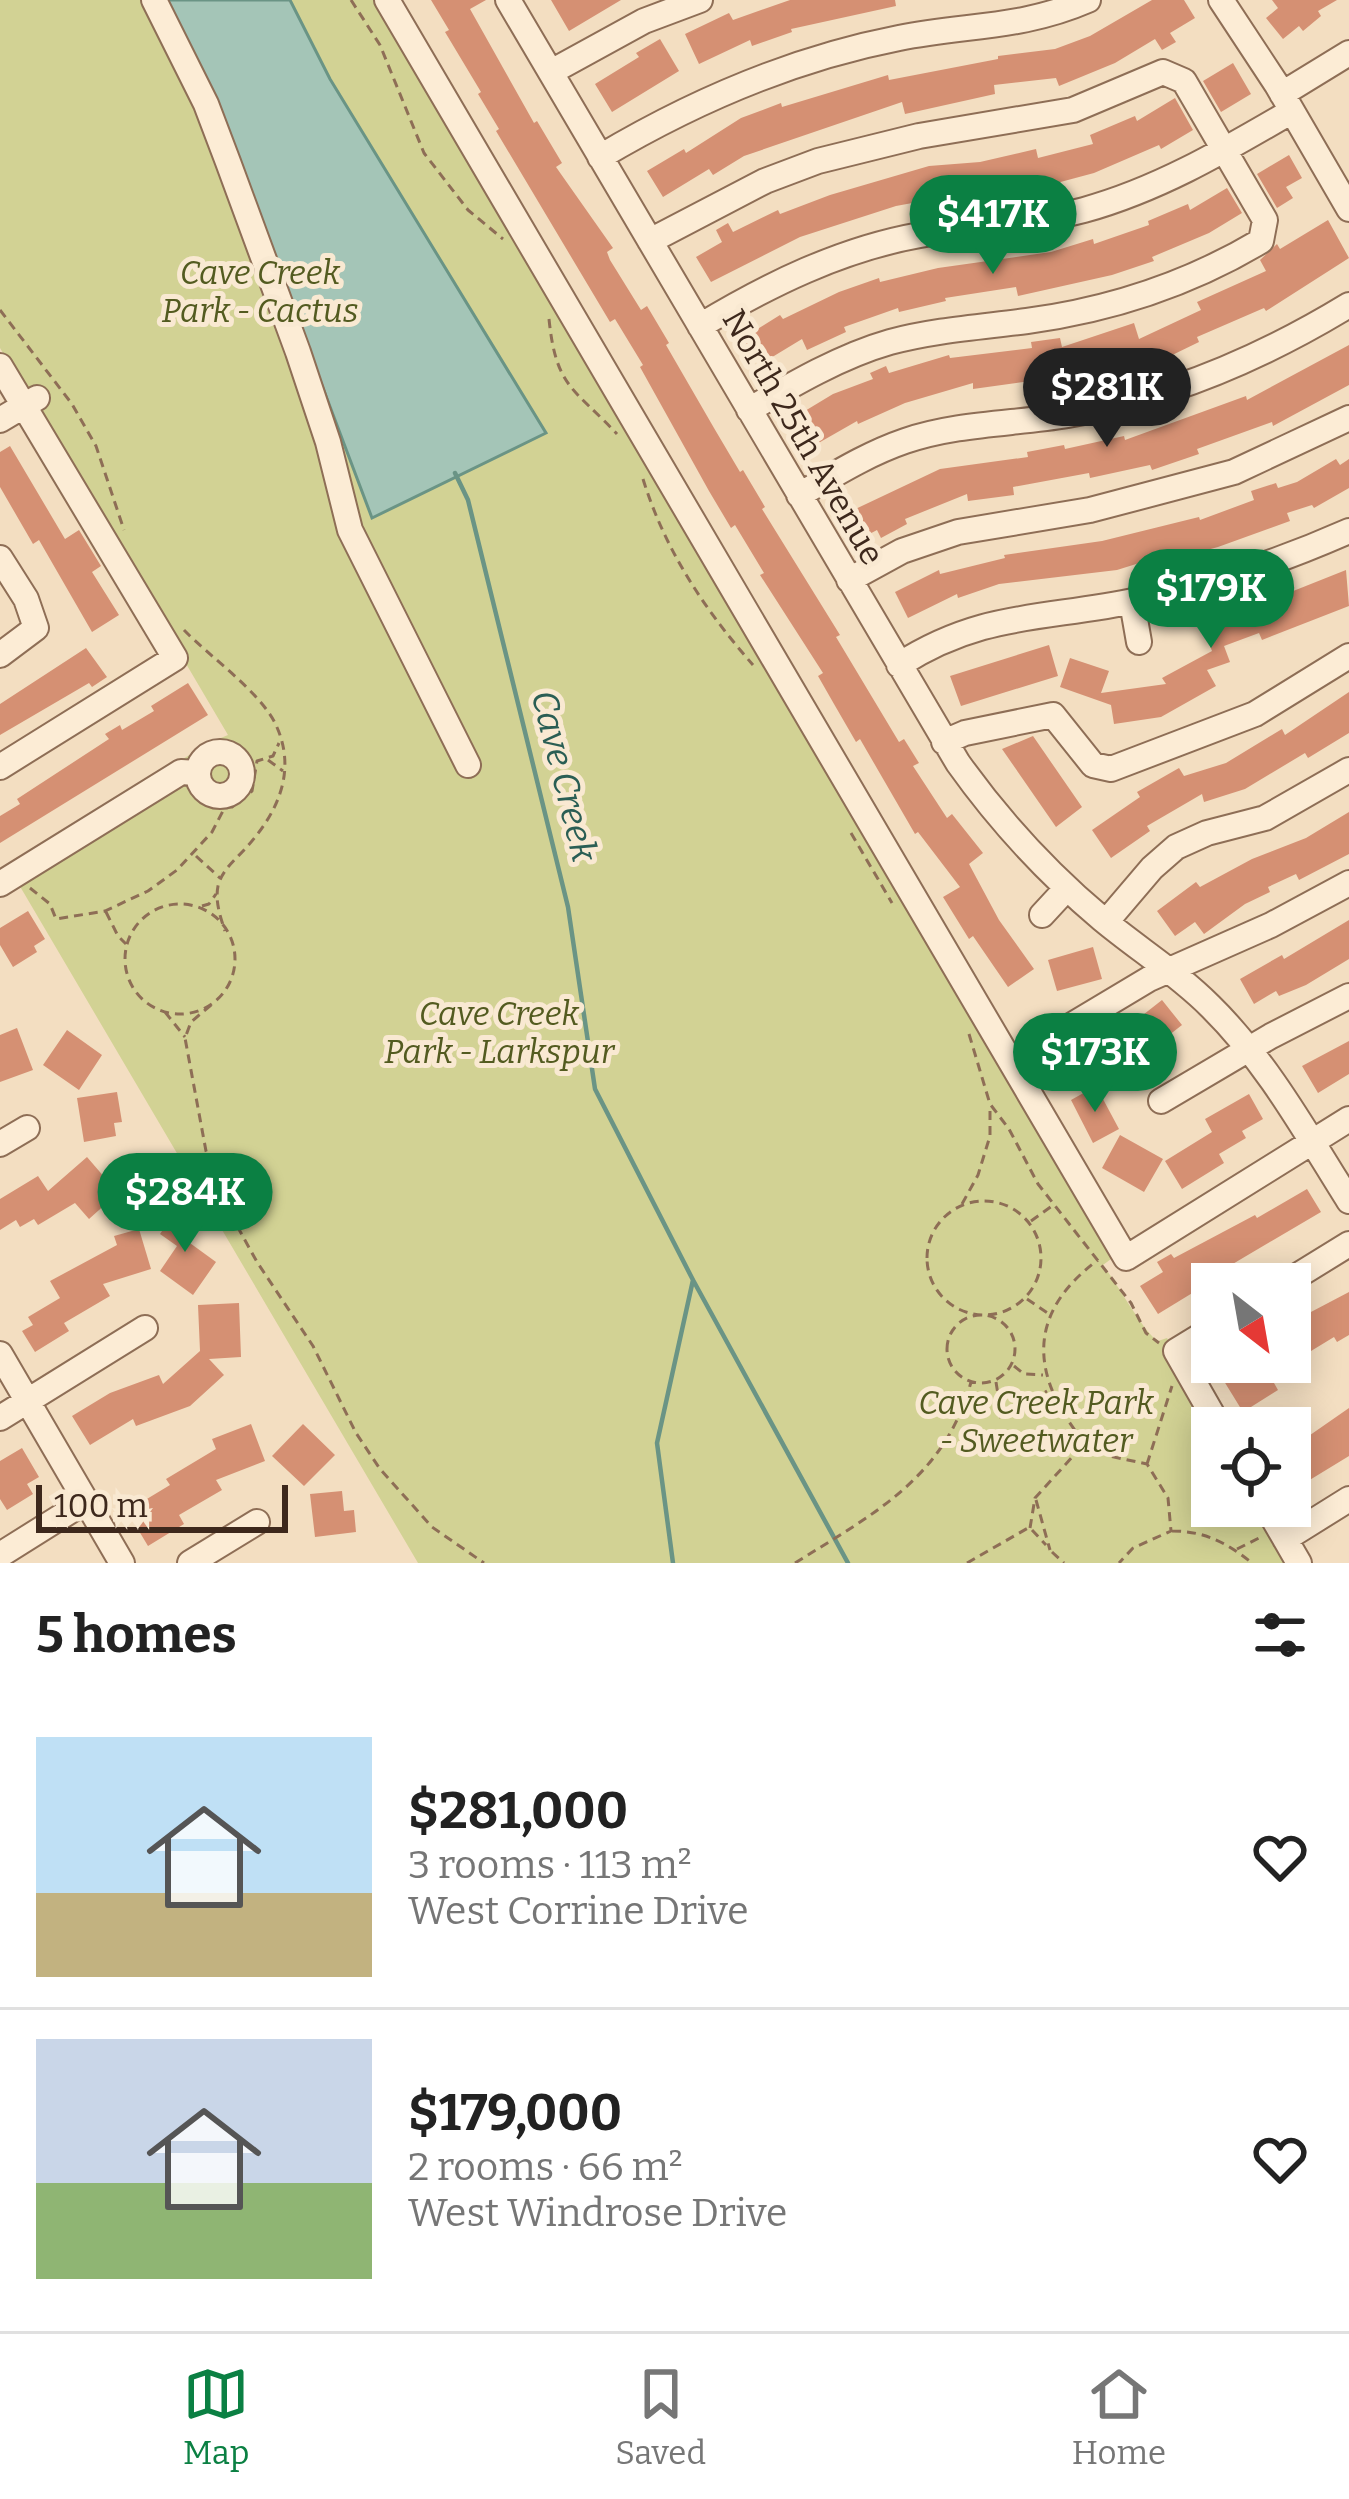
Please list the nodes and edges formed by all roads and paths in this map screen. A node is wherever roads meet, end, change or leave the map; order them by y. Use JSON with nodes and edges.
{"nodes":[{"id":1,"x":154,"y":0,"type":"edge"},
{"id":2,"x":351,"y":0,"type":"edge"},
{"id":3,"x":387,"y":0,"type":"edge"},
{"id":4,"x":508,"y":0,"type":"edge"},
{"id":5,"x":700,"y":0,"type":"edge"},
{"id":6,"x":1088,"y":0,"type":"edge"},
{"id":7,"x":1226,"y":2,"type":"edge"},
{"id":8,"x":1349,"y":53,"type":"edge"},
{"id":9,"x":550,"y":72,"type":"junction"},
{"id":10,"x":1287,"y":102,"type":"junction"},
{"id":11,"x":1225,"y":150,"type":"junction"},
{"id":12,"x":600,"y":157,"type":"junction"},
{"id":13,"x":1346,"y":197,"type":"edge"},
{"id":14,"x":650,"y":241,"type":"junction"},
{"id":15,"x":513,"y":251,"type":"dead end"},
{"id":16,"x":546,"y":302,"type":"dead end"},
{"id":17,"x":1349,"y":305,"type":"edge"},
{"id":18,"x":700,"y":326,"type":"junction"},
{"id":19,"x":0,"y":366,"type":"edge"},
{"id":20,"x":32,"y":401,"type":"junction"},
{"id":21,"x":749,"y":410,"type":"junction"},
{"id":22,"x":1349,"y":418,"type":"edge"},
{"id":23,"x":0,"y":420,"type":"edge"},
{"id":24,"x":628,"y":446,"type":"dead end"},
{"id":25,"x":637,"y":461,"type":"dead end"},
{"id":26,"x":799,"y":495,"type":"junction"},
{"id":27,"x":1349,"y":531,"type":"edge"},
{"id":28,"x":0,"y":557,"type":"edge"},
{"id":29,"x":849,"y":580,"type":"junction"},
{"id":30,"x":1132,"y":602,"type":"junction"},
{"id":31,"x":1139,"y":642,"type":"dead end"},
{"id":32,"x":0,"y":655,"type":"edge"},
{"id":33,"x":1349,"y":656,"type":"edge"},
{"id":34,"x":899,"y":665,"type":"junction"},
{"id":35,"x":762,"y":676,"type":"dead end"},
{"id":36,"x":278,"y":733,"type":"dead end"},
{"id":37,"x":944,"y":742,"type":"junction"},
{"id":38,"x":267,"y":759,"type":"junction"},
{"id":39,"x":468,"y":765,"type":"dead end"},
{"id":40,"x":0,"y":766,"type":"edge"},
{"id":41,"x":1349,"y":770,"type":"edge"},
{"id":42,"x":197,"y":773,"type":"dead end"},
{"id":43,"x":284,"y":773,"type":"dead end"},
{"id":44,"x":845,"y":822,"type":"dead end"},
{"id":45,"x":194,"y":855,"type":"junction"},
{"id":46,"x":9,"y":878,"type":"edge"},
{"id":47,"x":221,"y":879,"type":"dead end"},
{"id":48,"x":1349,"y":884,"type":"edge"},
{"id":49,"x":218,"y":886,"type":"dead end"},
{"id":50,"x":1067,"y":888,"type":"junction"},
{"id":51,"x":894,"y":905,"type":"dead end"},
{"id":52,"x":197,"y":906,"type":"junction"},
{"id":53,"x":105,"y":911,"type":"junction"},
{"id":54,"x":1042,"y":915,"type":"dead end"},
{"id":55,"x":1106,"y":922,"type":"junction"},
{"id":56,"x":127,"y":944,"type":"junction"},
{"id":57,"x":1172,"y":970,"type":"junction"},
{"id":58,"x":1349,"y":996,"type":"edge"},
{"id":59,"x":211,"y":1005,"type":"junction"},
{"id":60,"x":164,"y":1012,"type":"junction"},
{"id":61,"x":967,"y":1028,"type":"dead end"},
{"id":62,"x":185,"y":1038,"type":"junction"},
{"id":63,"x":1248,"y":1049,"type":"junction"},
{"id":64,"x":1012,"y":1061,"type":"junction"},
{"id":65,"x":1161,"y":1101,"type":"dead end"},
{"id":66,"x":990,"y":1104,"type":"junction"},
{"id":67,"x":1349,"y":1119,"type":"edge"},
{"id":68,"x":27,"y":1128,"type":"dead end"},
{"id":69,"x":1312,"y":1142,"type":"junction"},
{"id":70,"x":0,"y":1144,"type":"edge"},
{"id":71,"x":1349,"y":1201,"type":"edge"},
{"id":72,"x":961,"y":1205,"type":"junction"},
{"id":73,"x":1053,"y":1206,"type":"junction"},
{"id":74,"x":1029,"y":1222,"type":"junction"},
{"id":75,"x":1349,"y":1244,"type":"edge"},
{"id":76,"x":1099,"y":1259,"type":"junction"},
{"id":77,"x":1311,"y":1267,"type":"edge"},
{"id":78,"x":1025,"y":1298,"type":"junction"},
{"id":79,"x":980,"y":1315,"type":"junction"},
{"id":80,"x":1050,"y":1315,"type":"junction"},
{"id":81,"x":145,"y":1328,"type":"dead end"},
{"id":82,"x":1191,"y":1342,"type":"edge"},
{"id":83,"x":0,"y":1354,"type":"edge"},
{"id":84,"x":1170,"y":1355,"type":"junction"},
{"id":85,"x":1012,"y":1364,"type":"junction"},
{"id":86,"x":1045,"y":1375,"type":"junction"},
{"id":87,"x":996,"y":1380,"type":"junction"},
{"id":88,"x":970,"y":1382,"type":"junction"},
{"id":89,"x":1173,"y":1383,"type":"dead end"},
{"id":90,"x":1049,"y":1390,"type":"junction"},
{"id":91,"x":28,"y":1401,"type":"junction"},
{"id":92,"x":1206,"y":1407,"type":"edge"},
{"id":93,"x":0,"y":1418,"type":"edge"},
{"id":94,"x":1085,"y":1443,"type":"junction"},
{"id":95,"x":1147,"y":1464,"type":"junction"},
{"id":96,"x":1035,"y":1498,"type":"junction"},
{"id":97,"x":1349,"y":1499,"type":"edge"},
{"id":98,"x":86,"y":1501,"type":"junction"},
{"id":99,"x":1311,"y":1512,"type":"edge"},
{"id":100,"x":257,"y":1522,"type":"dead end"},
{"id":101,"x":1271,"y":1527,"type":"edge"},
{"id":102,"x":1278,"y":1527,"type":"edge"},
{"id":103,"x":1030,"y":1528,"type":"junction"},
{"id":104,"x":1171,"y":1531,"type":"junction"},
{"id":105,"x":1050,"y":1550,"type":"junction"},
{"id":106,"x":1235,"y":1550,"type":"junction"},
{"id":107,"x":0,"y":1555,"type":"edge"},
{"id":108,"x":122,"y":1563,"type":"edge"},
{"id":109,"x":190,"y":1563,"type":"edge"},
{"id":110,"x":484,"y":1563,"type":"edge"},
{"id":111,"x":795,"y":1563,"type":"edge"},
{"id":112,"x":967,"y":1563,"type":"edge"},
{"id":113,"x":1064,"y":1563,"type":"edge"},
{"id":114,"x":1119,"y":1563,"type":"edge"},
{"id":115,"x":1252,"y":1563,"type":"edge"},
{"id":116,"x":1299,"y":1563,"type":"edge"}],
"edges":[{"from":1,"to":39,"type":"street"},
{"from":2,"to":15,"type":"path"},
{"from":3,"to":64,"type":"street"},
{"from":4,"to":9,"type":"street","name":"North 25th Avenue"},
{"from":5,"to":9,"type":"street"},
{"from":6,"to":12,"type":"street"},
{"from":7,"to":10,"type":"street"},
{"from":8,"to":10,"type":"street"},
{"from":9,"to":12,"type":"street","name":"North 25th Avenue"},
{"from":10,"to":11,"type":"street"},
{"from":10,"to":13,"type":"street"},
{"from":11,"to":14,"type":"street"},
{"from":11,"to":18,"type":"street"},
{"from":11,"to":21,"type":"street"},
{"from":12,"to":14,"type":"street","name":"North 25th Avenue"},
{"from":14,"to":18,"type":"street","name":"North 25th Avenue"},
{"from":16,"to":24,"type":"path"},
{"from":17,"to":26,"type":"street"},
{"from":18,"to":21,"type":"street","name":"North 25th Avenue"},
{"from":19,"to":20,"type":"street"},
{"from":20,"to":23,"type":"street"},
{"from":20,"to":40,"type":"street"},
{"from":21,"to":26,"type":"street","name":"North 25th Avenue"},
{"from":22,"to":29,"type":"street"},
{"from":25,"to":35,"type":"path"},
{"from":26,"to":29,"type":"street","name":"North 25th Avenue"},
{"from":27,"to":30,"type":"street"},
{"from":28,"to":32,"type":"street"},
{"from":29,"to":34,"type":"street","name":"North 25th Avenue"},
{"from":30,"to":31,"type":"street"},
{"from":30,"to":34,"type":"street"},
{"from":33,"to":37,"type":"street"},
{"from":34,"to":37,"type":"street","name":"North 25th Avenue"},
{"from":36,"to":38,"type":"path"},
{"from":37,"to":50,"type":"street","name":"North 25th Avenue"},
{"from":38,"to":43,"type":"path"},
{"from":38,"to":45,"type":"path"},
{"from":41,"to":55,"type":"street"},
{"from":42,"to":46,"type":"street"},
{"from":44,"to":51,"type":"path"},
{"from":45,"to":47,"type":"path"},
{"from":45,"to":53,"type":"path"},
{"from":46,"to":53,"type":"path"},
{"from":48,"to":57,"type":"street"},
{"from":49,"to":52,"type":"path"},
{"from":50,"to":54,"type":"street"},
{"from":50,"to":55,"type":"street","name":"North 25th Avenue"},
{"from":52,"to":56,"type":"path"},
{"from":52,"to":59,"type":"path"},
{"from":53,"to":56,"type":"path"},
{"from":55,"to":57,"type":"street","name":"North 25th Avenue"},
{"from":56,"to":60,"type":"path"},
{"from":57,"to":63,"type":"street","name":"North 25th Avenue"},
{"from":57,"to":64,"type":"street"},
{"from":58,"to":63,"type":"street"},
{"from":59,"to":60,"type":"path"},
{"from":59,"to":62,"type":"path"},
{"from":60,"to":62,"type":"path"},
{"from":61,"to":66,"type":"path"},
{"from":62,"to":110,"type":"path"},
{"from":63,"to":65,"type":"street"},
{"from":63,"to":69,"type":"street","name":"North 25th Avenue"},
{"from":64,"to":69,"type":"street"},
{"from":66,"to":72,"type":"path"},
{"from":66,"to":73,"type":"path"},
{"from":67,"to":69,"type":"street"},
{"from":68,"to":70,"type":"street"},
{"from":69,"to":71,"type":"street","name":"North 25th Avenue"},
{"from":72,"to":74,"type":"path"},
{"from":72,"to":79,"type":"path"},
{"from":73,"to":74,"type":"path"},
{"from":73,"to":76,"type":"path"},
{"from":74,"to":78,"type":"path"},
{"from":75,"to":77,"type":"street"},
{"from":76,"to":80,"type":"path"},
{"from":76,"to":84,"type":"path"},
{"from":78,"to":79,"type":"path"},
{"from":78,"to":80,"type":"path"},
{"from":79,"to":85,"type":"path"},
{"from":79,"to":88,"type":"path"},
{"from":80,"to":86,"type":"path"},
{"from":81,"to":91,"type":"street"},
{"from":82,"to":84,"type":"street"},
{"from":83,"to":91,"type":"street"},
{"from":84,"to":92,"type":"street"},
{"from":85,"to":86,"type":"path"},
{"from":85,"to":87,"type":"path"},
{"from":86,"to":90,"type":"path"},
{"from":87,"to":88,"type":"path"},
{"from":87,"to":90,"type":"path"},
{"from":88,"to":111,"type":"path"},
{"from":89,"to":95,"type":"path"},
{"from":90,"to":94,"type":"path"},
{"from":91,"to":93,"type":"street"},
{"from":91,"to":98,"type":"street"},
{"from":94,"to":95,"type":"path"},
{"from":94,"to":96,"type":"path"},
{"from":95,"to":104,"type":"path"},
{"from":96,"to":103,"type":"path"},
{"from":96,"to":105,"type":"path"},
{"from":97,"to":99,"type":"street"},
{"from":98,"to":107,"type":"street"},
{"from":98,"to":108,"type":"street"},
{"from":100,"to":109,"type":"street"},
{"from":101,"to":106,"type":"path"},
{"from":102,"to":116,"type":"street"},
{"from":103,"to":105,"type":"path"},
{"from":103,"to":112,"type":"path"},
{"from":104,"to":106,"type":"path"},
{"from":104,"to":114,"type":"path"},
{"from":105,"to":113,"type":"path"},
{"from":106,"to":115,"type":"path"}]}
